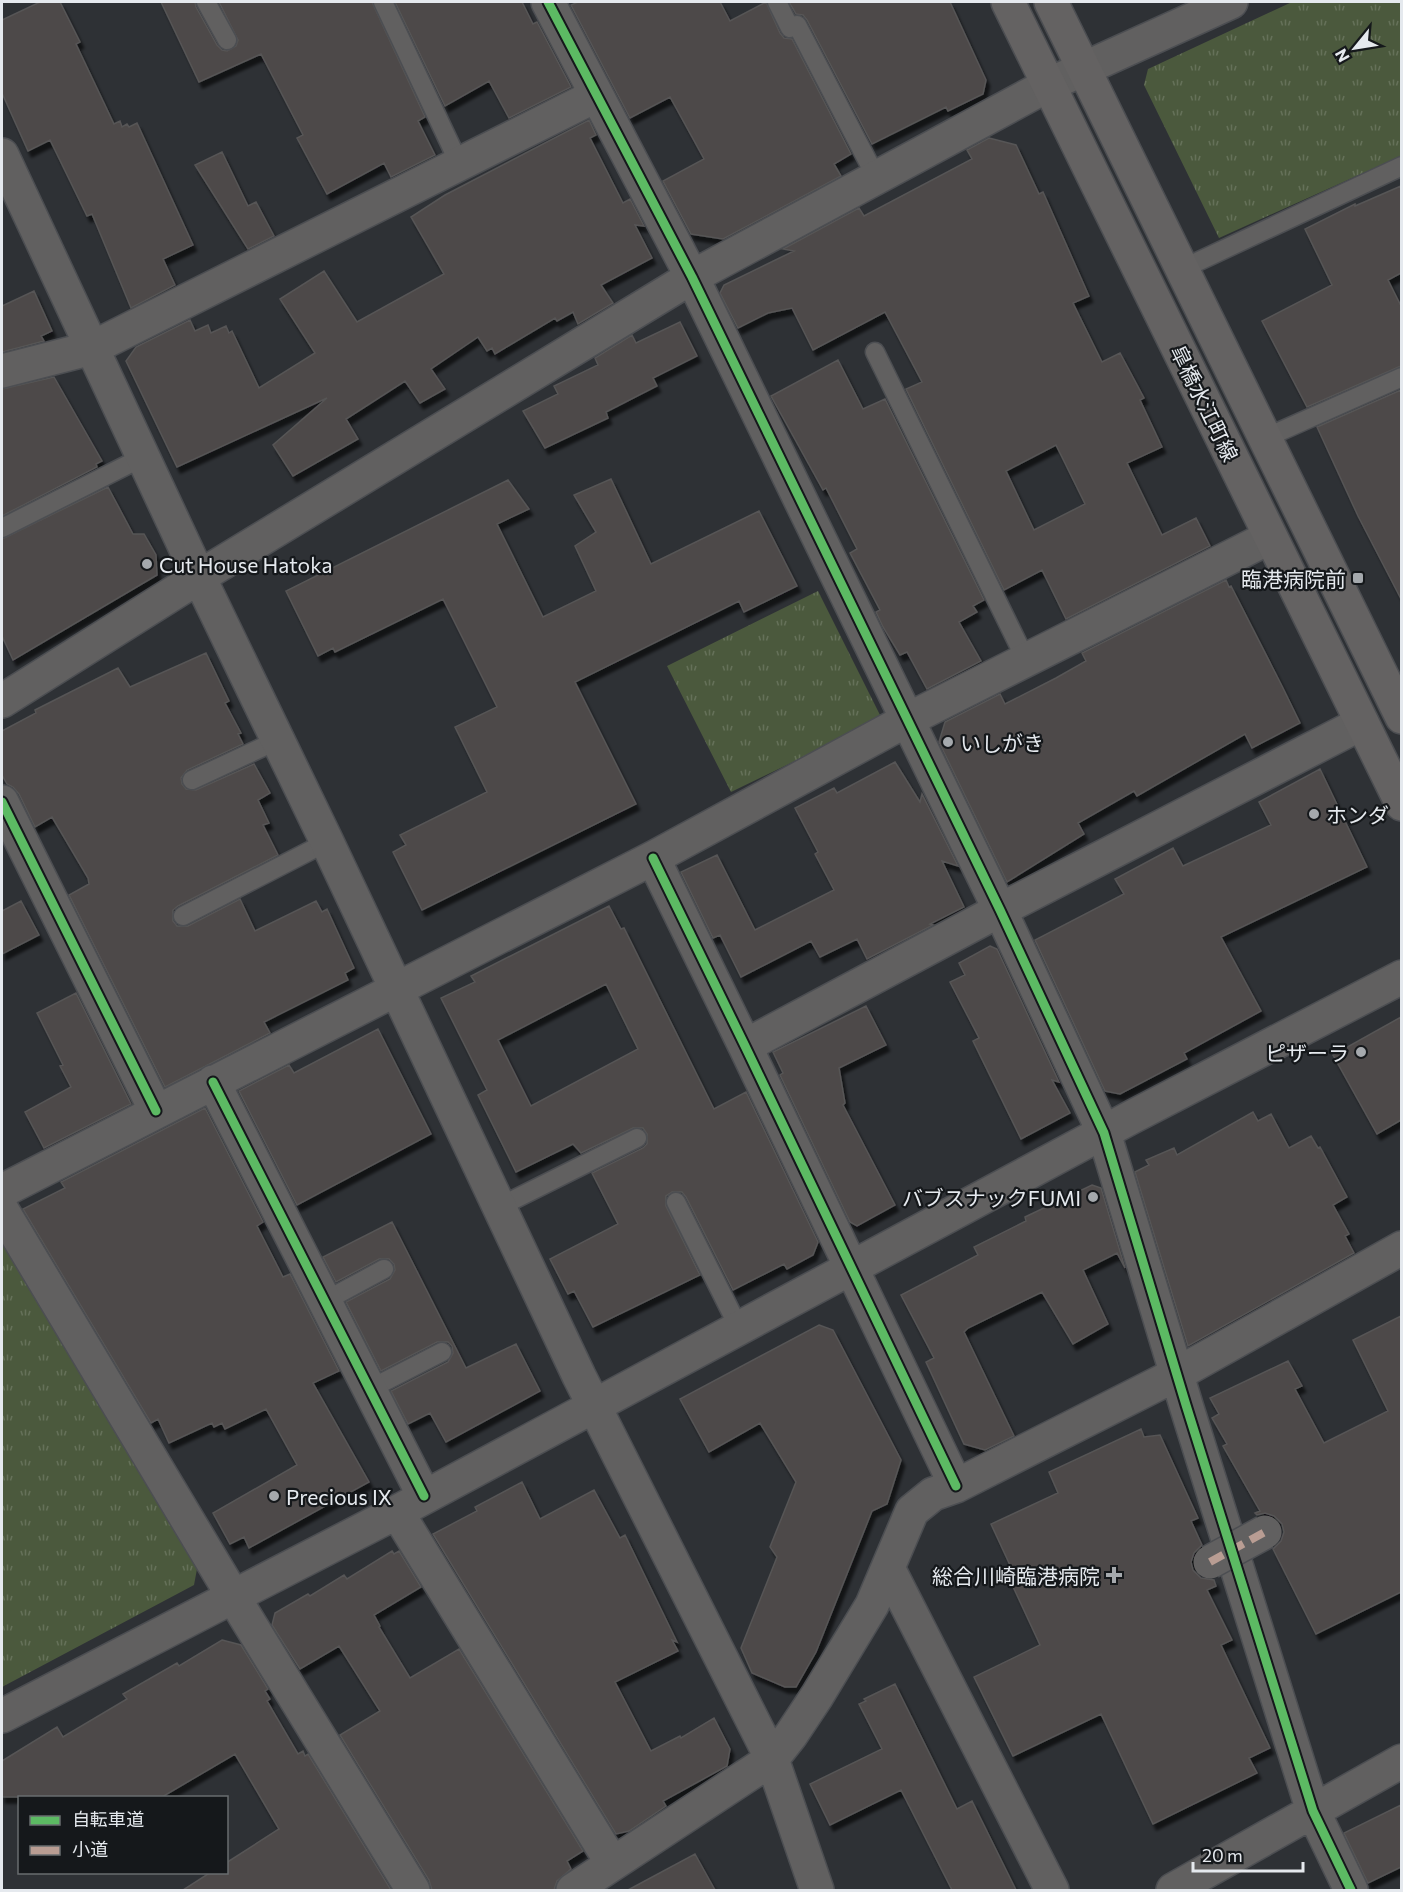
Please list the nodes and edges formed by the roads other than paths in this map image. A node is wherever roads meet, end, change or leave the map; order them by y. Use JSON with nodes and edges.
{"nodes":[{"id":1,"x":206,"y":2,"type":"edge"},
{"id":2,"x":383,"y":2,"type":"edge"},
{"id":3,"x":548,"y":2,"type":"edge"},
{"id":4,"x":777,"y":2,"type":"edge"},
{"id":5,"x":1008,"y":2,"type":"edge"},
{"id":6,"x":1051,"y":2,"type":"edge"},
{"id":7,"x":1231,"y":2,"type":"edge"},
{"id":8,"x":227,"y":40,"type":"dead end"},
{"id":9,"x":1083,"y":70,"type":"junction"},
{"id":10,"x":1048,"y":85,"type":"junction"},
{"id":11,"x":595,"y":96,"type":"junction"},
{"id":12,"x":2,"y":155,"type":"edge"},
{"id":13,"x":459,"y":163,"type":"junction"},
{"id":14,"x":1401,"y":166,"type":"edge"},
{"id":15,"x":876,"y":177,"type":"junction"},
{"id":16,"x":1182,"y":270,"type":"junction"},
{"id":17,"x":692,"y":277,"type":"junction"},
{"id":18,"x":92,"y":348,"type":"junction"},
{"id":19,"x":875,"y":352,"type":"dead end"},
{"id":20,"x":2,"y":371,"type":"edge"},
{"id":21,"x":1401,"y":376,"type":"edge"},
{"id":22,"x":1264,"y":438,"type":"junction"},
{"id":23,"x":143,"y":457,"type":"junction"},
{"id":24,"x":2,"y":528,"type":"edge"},
{"id":25,"x":1270,"y":537,"type":"junction"},
{"id":26,"x":199,"y":577,"type":"junction"},
{"id":27,"x":1026,"y":660,"type":"junction"},
{"id":28,"x":1398,"y":699,"type":"edge"},
{"id":29,"x":2,"y":701,"type":"edge"},
{"id":30,"x":907,"y":720,"type":"junction"},
{"id":31,"x":1362,"y":723,"type":"junction"},
{"id":32,"x":278,"y":740,"type":"junction"},
{"id":33,"x":192,"y":780,"type":"dead end"},
{"id":34,"x":2,"y":802,"type":"edge"},
{"id":35,"x":1401,"y":804,"type":"edge"},
{"id":36,"x":327,"y":842,"type":"junction"},
{"id":37,"x":653,"y":858,"type":"junction"},
{"id":38,"x":1000,"y":909,"type":"junction"},
{"id":39,"x":183,"y":916,"type":"dead end"},
{"id":40,"x":1401,"y":977,"type":"edge"},
{"id":41,"x":396,"y":988,"type":"junction"},
{"id":42,"x":745,"y":1046,"type":"junction"},
{"id":43,"x":213,"y":1082,"type":"junction"},
{"id":44,"x":156,"y":1111,"type":"junction"},
{"id":45,"x":1104,"y":1133,"type":"junction"},
{"id":46,"x":637,"y":1138,"type":"dead end"},
{"id":47,"x":2,"y":1191,"type":"edge"},
{"id":48,"x":676,"y":1202,"type":"dead end"},
{"id":49,"x":500,"y":1207,"type":"junction"},
{"id":50,"x":2,"y":1210,"type":"edge"},
{"id":51,"x":1401,"y":1248,"type":"edge"},
{"id":52,"x":852,"y":1267,"type":"junction"},
{"id":53,"x":384,"y":1269,"type":"dead end"},
{"id":54,"x":325,"y":1301,"type":"junction"},
{"id":55,"x":739,"y":1328,"type":"junction"},
{"id":56,"x":442,"y":1353,"type":"dead end"},
{"id":57,"x":1177,"y":1374,"type":"junction"},
{"id":58,"x":370,"y":1389,"type":"junction"},
{"id":59,"x":594,"y":1407,"type":"junction"},
{"id":60,"x":956,"y":1486,"type":"junction"},
{"id":61,"x":424,"y":1496,"type":"junction"},
{"id":62,"x":397,"y":1512,"type":"junction"},
{"id":63,"x":1265,"y":1532,"type":"dead end"},
{"id":64,"x":1210,"y":1563,"type":"dead end"},
{"id":65,"x":888,"y":1568,"type":"junction"},
{"id":66,"x":234,"y":1597,"type":"junction"},
{"id":67,"x":2,"y":1716,"type":"edge"},
{"id":68,"x":772,"y":1759,"type":"junction"},
{"id":69,"x":1401,"y":1761,"type":"edge"},
{"id":70,"x":1314,"y":1811,"type":"junction"},
{"id":71,"x":612,"y":1863,"type":"junction"},
{"id":72,"x":413,"y":1890,"type":"edge"},
{"id":73,"x":573,"y":1890,"type":"edge"},
{"id":74,"x":818,"y":1890,"type":"edge"},
{"id":75,"x":1052,"y":1890,"type":"edge"},
{"id":76,"x":1173,"y":1890,"type":"edge"},
{"id":77,"x":1351,"y":1890,"type":"edge"}],
"edges":[{"from":1,"to":8,"type":"lane"},
{"from":2,"to":13,"type":"lane"},
{"from":3,"to":11,"type":"street"},
{"from":4,"to":15,"type":"lane"},
{"from":5,"to":10,"type":"street","name":"皐橋水江町線"},
{"from":6,"to":9,"type":"street","name":"皐橋水江町線"},
{"from":7,"to":9,"type":"street"},
{"from":9,"to":10,"type":"street"},
{"from":9,"to":16,"type":"street","name":"皐橋水江町線"},
{"from":10,"to":15,"type":"street"},
{"from":10,"to":25,"type":"street","name":"皐橋水江町線"},
{"from":11,"to":13,"type":"street"},
{"from":11,"to":17,"type":"street"},
{"from":12,"to":18,"type":"street"},
{"from":13,"to":18,"type":"street"},
{"from":14,"to":16,"type":"lane"},
{"from":15,"to":17,"type":"street"},
{"from":16,"to":22,"type":"street","name":"皐橋水江町線"},
{"from":17,"to":26,"type":"street"},
{"from":17,"to":30,"type":"street"},
{"from":18,"to":20,"type":"street"},
{"from":18,"to":23,"type":"street"},
{"from":19,"to":27,"type":"lane"},
{"from":21,"to":22,"type":"lane"},
{"from":22,"to":28,"type":"street","name":"皐橋水江町線"},
{"from":23,"to":24,"type":"lane"},
{"from":23,"to":26,"type":"street"},
{"from":25,"to":27,"type":"street"},
{"from":25,"to":31,"type":"street","name":"皐橋水江町線"},
{"from":26,"to":29,"type":"street"},
{"from":26,"to":32,"type":"street"},
{"from":27,"to":30,"type":"street"},
{"from":30,"to":37,"type":"street"},
{"from":30,"to":38,"type":"street"},
{"from":31,"to":35,"type":"street","name":"皐橋水江町線"},
{"from":31,"to":38,"type":"street"},
{"from":32,"to":33,"type":"lane"},
{"from":32,"to":36,"type":"street"},
{"from":34,"to":44,"type":"street"},
{"from":36,"to":39,"type":"lane"},
{"from":36,"to":41,"type":"street"},
{"from":37,"to":41,"type":"street"},
{"from":37,"to":42,"type":"street"},
{"from":38,"to":42,"type":"street"},
{"from":38,"to":45,"type":"street"},
{"from":40,"to":45,"type":"street"},
{"from":41,"to":43,"type":"street"},
{"from":41,"to":49,"type":"street"},
{"from":42,"to":52,"type":"street"},
{"from":43,"to":44,"type":"street"},
{"from":43,"to":54,"type":"street"},
{"from":44,"to":47,"type":"street"},
{"from":45,"to":52,"type":"street"},
{"from":45,"to":57,"type":"street"},
{"from":46,"to":49,"type":"lane"},
{"from":48,"to":55,"type":"lane"},
{"from":49,"to":59,"type":"street"},
{"from":50,"to":66,"type":"street"},
{"from":51,"to":57,"type":"street"},
{"from":52,"to":55,"type":"street"},
{"from":52,"to":60,"type":"street"},
{"from":53,"to":54,"type":"lane"},
{"from":54,"to":58,"type":"street"},
{"from":55,"to":59,"type":"street"},
{"from":56,"to":58,"type":"lane"},
{"from":57,"to":60,"type":"street"},
{"from":57,"to":70,"type":"street"},
{"from":58,"to":61,"type":"street"},
{"from":59,"to":61,"type":"street"},
{"from":59,"to":68,"type":"street"},
{"from":60,"to":65,"type":"street"},
{"from":61,"to":62,"type":"street"},
{"from":62,"to":66,"type":"street"},
{"from":62,"to":71,"type":"street"},
{"from":63,"to":64,"type":"street","bridge":true},
{"from":65,"to":68,"type":"street"},
{"from":65,"to":75,"type":"street"},
{"from":66,"to":67,"type":"street"},
{"from":66,"to":72,"type":"street"},
{"from":68,"to":71,"type":"street"},
{"from":68,"to":74,"type":"street"},
{"from":69,"to":70,"type":"street"},
{"from":70,"to":76,"type":"street"},
{"from":70,"to":77,"type":"street"},
{"from":71,"to":73,"type":"street"}]}
